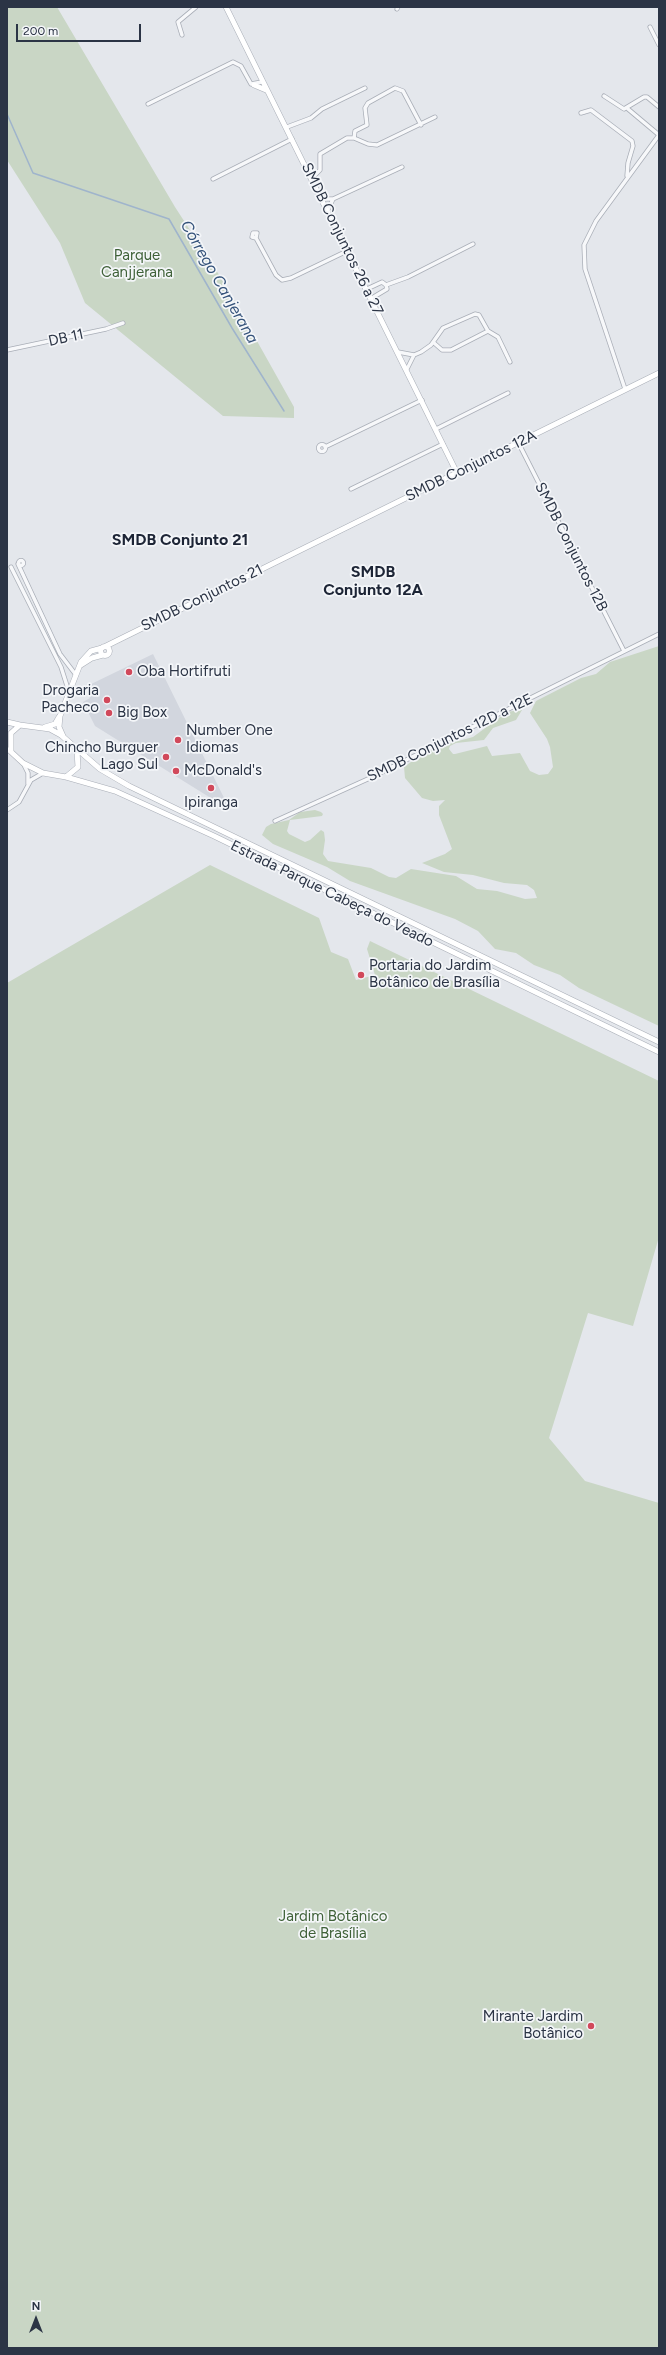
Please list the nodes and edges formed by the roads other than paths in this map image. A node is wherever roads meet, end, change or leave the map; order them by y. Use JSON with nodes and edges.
{"nodes":[{"id":1,"x":196,"y":7,"type":"edge"},
{"id":2,"x":226,"y":7,"type":"edge"},
{"id":3,"x":650,"y":27,"type":"dead end"},
{"id":4,"x":182,"y":35,"type":"dead end"},
{"id":5,"x":659,"y":45,"type":"edge"},
{"id":6,"x":262,"y":82,"type":"junction"},
{"id":7,"x":254,"y":85,"type":"junction"},
{"id":8,"x":365,"y":88,"type":"dead end"},
{"id":9,"x":266,"y":90,"type":"junction"},
{"id":10,"x":604,"y":96,"type":"dead end"},
{"id":11,"x":148,"y":104,"type":"dead end"},
{"id":12,"x":659,"y":108,"type":"edge"},
{"id":13,"x":628,"y":109,"type":"junction"},
{"id":14,"x":581,"y":113,"type":"dead end"},
{"id":15,"x":435,"y":117,"type":"dead end"},
{"id":16,"x":421,"y":125,"type":"junction"},
{"id":17,"x":287,"y":128,"type":"junction"},
{"id":18,"x":659,"y":135,"type":"edge"},
{"id":19,"x":354,"y":138,"type":"junction"},
{"id":20,"x":292,"y":139,"type":"junction"},
{"id":21,"x":402,"y":167,"type":"dead end"},
{"id":22,"x":627,"y":177,"type":"junction"},
{"id":23,"x":312,"y":178,"type":"junction"},
{"id":24,"x":213,"y":179,"type":"dead end"},
{"id":25,"x":322,"y":199,"type":"junction"},
{"id":26,"x":334,"y":199,"type":"junction"},
{"id":27,"x":328,"y":210,"type":"junction"},
{"id":28,"x":256,"y":238,"type":"dead end"},
{"id":29,"x":473,"y":244,"type":"dead end"},
{"id":30,"x":348,"y":251,"type":"junction"},
{"id":31,"x":386,"y":285,"type":"junction"},
{"id":32,"x":367,"y":289,"type":"junction"},
{"id":33,"x":372,"y":298,"type":"junction"},
{"id":34,"x":124,"y":324,"type":"dead end"},
{"id":35,"x":488,"y":331,"type":"junction"},
{"id":36,"x":433,"y":342,"type":"junction"},
{"id":37,"x":7,"y":350,"type":"edge"},
{"id":38,"x":398,"y":352,"type":"junction"},
{"id":39,"x":414,"y":355,"type":"junction"},
{"id":40,"x":510,"y":362,"type":"dead end"},
{"id":41,"x":407,"y":369,"type":"junction"},
{"id":42,"x":659,"y":373,"type":"edge"},
{"id":43,"x":625,"y":389,"type":"junction"},
{"id":44,"x":508,"y":393,"type":"dead end"},
{"id":45,"x":422,"y":400,"type":"junction"},
{"id":46,"x":436,"y":429,"type":"junction"},
{"id":47,"x":518,"y":442,"type":"junction"},
{"id":48,"x":443,"y":444,"type":"junction"},
{"id":49,"x":325,"y":447,"type":"dead end"},
{"id":50,"x":457,"y":473,"type":"junction"},
{"id":51,"x":351,"y":489,"type":"dead end"},
{"id":52,"x":283,"y":558,"type":"joint"},
{"id":53,"x":11,"y":567,"type":"dead end"},
{"id":54,"x":21,"y":572,"type":"junction"},
{"id":55,"x":659,"y":634,"type":"edge"},
{"id":56,"x":121,"y":638,"type":"junction"},
{"id":57,"x":103,"y":647,"type":"junction"},
{"id":58,"x":109,"y":650,"type":"junction"},
{"id":59,"x":624,"y":651,"type":"junction"},
{"id":60,"x":103,"y":655,"type":"junction"},
{"id":61,"x":79,"y":667,"type":"junction"},
{"id":62,"x":76,"y":675,"type":"junction"},
{"id":63,"x":69,"y":693,"type":"junction"},
{"id":64,"x":60,"y":716,"type":"junction"},
{"id":65,"x":7,"y":722,"type":"edge"},
{"id":66,"x":20,"y":725,"type":"junction"},
{"id":67,"x":43,"y":727,"type":"junction"},
{"id":68,"x":64,"y":738,"type":"junction"},
{"id":69,"x":9,"y":749,"type":"edge"},
{"id":70,"x":77,"y":751,"type":"junction"},
{"id":71,"x":23,"y":763,"type":"junction"},
{"id":72,"x":43,"y":773,"type":"junction"},
{"id":73,"x":66,"y":777,"type":"junction"},
{"id":74,"x":28,"y":785,"type":"junction"},
{"id":75,"x":7,"y":810,"type":"edge"},
{"id":76,"x":275,"y":821,"type":"dead end"},
{"id":77,"x":659,"y":1042,"type":"edge"},
{"id":78,"x":659,"y":1052,"type":"edge"}],
"edges":[{"from":1,"to":4,"type":"street"},
{"from":2,"to":6,"type":"main road","name":"SMDB Conjuntos 26 a 27"},
{"from":3,"to":5,"type":"street"},
{"from":6,"to":7,"type":"street"},
{"from":6,"to":9,"type":"main road","name":"SMDB Conjuntos 26 a 27"},
{"from":7,"to":9,"type":"main road"},
{"from":7,"to":11,"type":"street"},
{"from":8,"to":17,"type":"street"},
{"from":9,"to":17,"type":"main road","name":"SMDB Conjuntos 26 a 27"},
{"from":10,"to":13,"type":"street"},
{"from":12,"to":13,"type":"street"},
{"from":13,"to":18,"type":"street"},
{"from":14,"to":22,"type":"street"},
{"from":15,"to":16,"type":"street"},
{"from":16,"to":19,"type":"street"},
{"from":16,"to":19,"type":"street"},
{"from":17,"to":20,"type":"main road","name":"SMDB Conjuntos 26 a 27"},
{"from":18,"to":22,"type":"street"},
{"from":19,"to":23,"type":"street"},
{"from":20,"to":23,"type":"main road","name":"SMDB Conjuntos 26 a 27"},
{"from":20,"to":24,"type":"street"},
{"from":21,"to":26,"type":"street"},
{"from":22,"to":43,"type":"street"},
{"from":23,"to":25,"type":"main road","name":"SMDB Conjuntos 26 a 27"},
{"from":25,"to":26,"type":"street"},
{"from":25,"to":27,"type":"main road","name":"SMDB Conjuntos 26 a 27"},
{"from":26,"to":27,"type":"street"},
{"from":27,"to":30,"type":"main road","name":"SMDB Conjuntos 26 a 27"},
{"from":28,"to":30,"type":"street"},
{"from":29,"to":31,"type":"street"},
{"from":30,"to":32,"type":"main road","name":"SMDB Conjuntos 26 a 27"},
{"from":31,"to":32,"type":"street"},
{"from":31,"to":33,"type":"street"},
{"from":32,"to":33,"type":"main road","name":"SMDB Conjuntos 26 a 27"},
{"from":33,"to":38,"type":"main road","name":"SMDB Conjuntos 26 a 27"},
{"from":34,"to":37,"type":"street","name":"DB 11"},
{"from":35,"to":36,"type":"street"},
{"from":35,"to":36,"type":"street"},
{"from":35,"to":40,"type":"street"},
{"from":36,"to":39,"type":"street"},
{"from":38,"to":39,"type":"street"},
{"from":38,"to":41,"type":"main road","name":"SMDB Conjuntos 26 a 27"},
{"from":39,"to":41,"type":"street"},
{"from":41,"to":45,"type":"main road","name":"SMDB Conjuntos 26 a 27"},
{"from":42,"to":43,"type":"main road","name":"SMDB Conjuntos 12A"},
{"from":43,"to":47,"type":"main road","name":"SMDB Conjuntos 12A"},
{"from":44,"to":46,"type":"street"},
{"from":45,"to":46,"type":"main road","name":"SMDB Conjuntos 26 a 27"},
{"from":45,"to":49,"type":"street"},
{"from":46,"to":48,"type":"main road","name":"SMDB Conjuntos 26 a 27"},
{"from":47,"to":50,"type":"main road","name":"SMDB Conjuntos 12A"},
{"from":47,"to":59,"type":"street","name":"SMDB Conjuntos 12B"},
{"from":48,"to":50,"type":"main road","name":"SMDB Conjuntos 26 a 27"},
{"from":48,"to":51,"type":"street"},
{"from":50,"to":52,"type":"main road","name":"SMDB Conjuntos 12A"},
{"from":52,"to":56,"type":"main road","name":"SMDB Conjuntos 21"},
{"from":53,"to":63,"type":"street"},
{"from":54,"to":54,"type":"street"},
{"from":54,"to":62,"type":"street"},
{"from":55,"to":59,"type":"street","name":"SMDB Conjuntos 12D a 12E"},
{"from":56,"to":57,"type":"main road","name":"SMDB Conjuntos 21"},
{"from":56,"to":58,"type":"main road","name":"SMDB Conjuntos 21"},
{"from":57,"to":58,"type":"main road"},
{"from":57,"to":60,"type":"main road"},
{"from":57,"to":61,"type":"main road","name":"SMDB Conjuntos 21"},
{"from":58,"to":60,"type":"main road","name":"SMDB Conjuntos 21"},
{"from":59,"to":76,"type":"street","name":"SMDB Conjuntos 12D a 12E"},
{"from":60,"to":61,"type":"main road"},
{"from":61,"to":62,"type":"main road"},
{"from":62,"to":63,"type":"main road"},
{"from":63,"to":64,"type":"main road"},
{"from":64,"to":67,"type":"main road"},
{"from":64,"to":68,"type":"main road"},
{"from":65,"to":66,"type":"main road"},
{"from":66,"to":67,"type":"main road"},
{"from":66,"to":69,"type":"main road"},
{"from":67,"to":68,"type":"main road"},
{"from":68,"to":70,"type":"main road","name":"Estrada Parque Cabeça do Veado"},
{"from":69,"to":71,"type":"main road","name":"Estrada Parque Cabeça do Veado"},
{"from":70,"to":73,"type":"main road"},
{"from":70,"to":77,"type":"main road","name":"Estrada Parque Cabeça do Veado"},
{"from":71,"to":72,"type":"main road","name":"Estrada Parque Cabeça do Veado"},
{"from":71,"to":74,"type":"street"},
{"from":72,"to":73,"type":"main road","name":"Estrada Parque Cabeça do Veado"},
{"from":72,"to":74,"type":"street"},
{"from":73,"to":78,"type":"main road","name":"Estrada Parque Cabeça do Veado"},
{"from":74,"to":75,"type":"street"}]}
